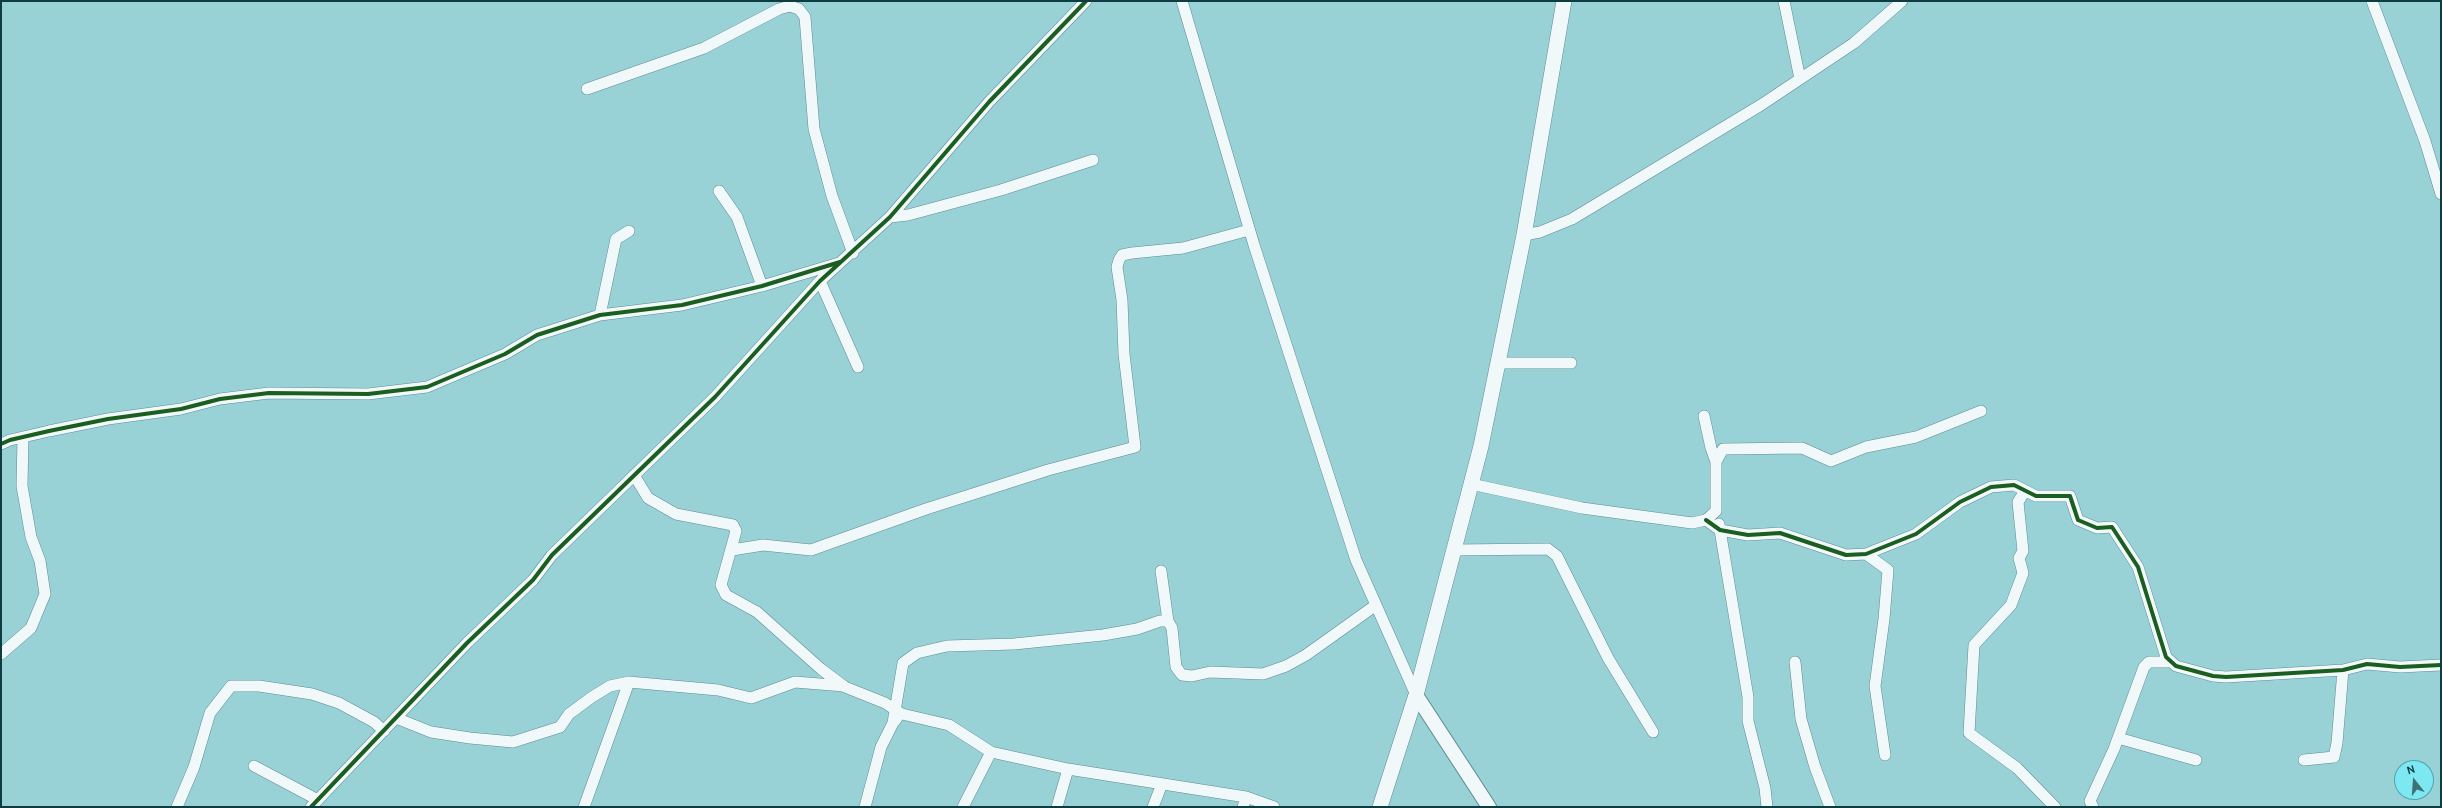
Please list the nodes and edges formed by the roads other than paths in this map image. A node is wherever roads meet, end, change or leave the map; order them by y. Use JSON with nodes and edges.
{"nodes":[{"id":1,"x":1086,"y":1,"type":"edge"},
{"id":2,"x":1182,"y":1,"type":"edge"},
{"id":3,"x":1564,"y":1,"type":"edge"},
{"id":4,"x":1784,"y":1,"type":"edge"},
{"id":5,"x":1902,"y":1,"type":"edge"},
{"id":6,"x":2372,"y":1,"type":"edge"},
{"id":7,"x":1800,"y":79,"type":"junction"},
{"id":8,"x":587,"y":89,"type":"dead end"},
{"id":9,"x":1093,"y":160,"type":"dead end"},
{"id":10,"x":720,"y":191,"type":"dead end"},
{"id":11,"x":2441,"y":194,"type":"edge"},
{"id":12,"x":890,"y":217,"type":"junction"},
{"id":13,"x":1249,"y":230,"type":"junction"},
{"id":14,"x":629,"y":231,"type":"dead end"},
{"id":15,"x":1524,"y":234,"type":"junction"},
{"id":16,"x":853,"y":252,"type":"junction"},
{"id":17,"x":842,"y":262,"type":"junction"},
{"id":18,"x":820,"y":282,"type":"junction"},
{"id":19,"x":762,"y":286,"type":"junction"},
{"id":20,"x":600,"y":315,"type":"junction"},
{"id":21,"x":1498,"y":363,"type":"junction"},
{"id":22,"x":1571,"y":364,"type":"dead end"},
{"id":23,"x":858,"y":367,"type":"dead end"},
{"id":24,"x":1981,"y":411,"type":"dead end"},
{"id":25,"x":1704,"y":416,"type":"dead end"},
{"id":26,"x":23,"y":437,"type":"junction"},
{"id":27,"x":1,"y":444,"type":"edge"},
{"id":28,"x":1716,"y":462,"type":"junction"},
{"id":29,"x":634,"y":475,"type":"junction"},
{"id":30,"x":1471,"y":484,"type":"junction"},
{"id":31,"x":2025,"y":491,"type":"junction"},
{"id":32,"x":1716,"y":511,"type":"junction"},
{"id":33,"x":1706,"y":520,"type":"junction"},
{"id":34,"x":1720,"y":530,"type":"junction"},
{"id":35,"x":732,"y":550,"type":"junction"},
{"id":36,"x":1454,"y":550,"type":"junction"},
{"id":37,"x":1866,"y":554,"type":"junction"},
{"id":38,"x":1161,"y":571,"type":"dead end"},
{"id":39,"x":1376,"y":605,"type":"junction"},
{"id":40,"x":1168,"y":621,"type":"junction"},
{"id":41,"x":1,"y":654,"type":"edge"},
{"id":42,"x":1795,"y":662,"type":"dead end"},
{"id":43,"x":2171,"y":662,"type":"junction"},
{"id":44,"x":2441,"y":665,"type":"edge"},
{"id":45,"x":2343,"y":670,"type":"junction"},
{"id":46,"x":629,"y":682,"type":"junction"},
{"id":47,"x":845,"y":686,"type":"junction"},
{"id":48,"x":1416,"y":696,"type":"junction"},
{"id":49,"x":898,"y":712,"type":"junction"},
{"id":50,"x":396,"y":718,"type":"junction"},
{"id":51,"x":384,"y":731,"type":"junction"},
{"id":52,"x":1653,"y":732,"type":"dead end"},
{"id":53,"x":2118,"y":738,"type":"junction"},
{"id":54,"x":991,"y":752,"type":"junction"},
{"id":55,"x":1885,"y":755,"type":"dead end"},
{"id":56,"x":2196,"y":760,"type":"dead end"},
{"id":57,"x":2304,"y":760,"type":"dead end"},
{"id":58,"x":254,"y":766,"type":"dead end"},
{"id":59,"x":1068,"y":769,"type":"junction"},
{"id":60,"x":1162,"y":784,"type":"junction"},
{"id":61,"x":1244,"y":802,"type":"edge"},
{"id":62,"x":315,"y":803,"type":"edge"},
{"id":63,"x":2089,"y":805,"type":"edge"},
{"id":64,"x":177,"y":807,"type":"edge"},
{"id":65,"x":584,"y":807,"type":"edge"},
{"id":66,"x":865,"y":807,"type":"edge"},
{"id":67,"x":963,"y":807,"type":"edge"},
{"id":68,"x":1057,"y":807,"type":"edge"},
{"id":69,"x":1153,"y":807,"type":"edge"},
{"id":70,"x":1274,"y":807,"type":"edge"},
{"id":71,"x":1380,"y":807,"type":"edge"},
{"id":72,"x":1489,"y":807,"type":"edge"},
{"id":73,"x":1767,"y":807,"type":"edge"},
{"id":74,"x":1830,"y":807,"type":"edge"},
{"id":75,"x":2055,"y":807,"type":"edge"}],
"edges":[{"from":1,"to":12,"type":"street"},
{"from":2,"to":13,"type":"street"},
{"from":3,"to":15,"type":"main road"},
{"from":4,"to":7,"type":"street"},
{"from":5,"to":7,"type":"street"},
{"from":6,"to":11,"type":"street"},
{"from":7,"to":15,"type":"street"},
{"from":8,"to":16,"type":"street"},
{"from":9,"to":12,"type":"street"},
{"from":10,"to":19,"type":"street"},
{"from":12,"to":16,"type":"street"},
{"from":13,"to":35,"type":"street"},
{"from":13,"to":39,"type":"street"},
{"from":14,"to":20,"type":"street"},
{"from":15,"to":21,"type":"main road"},
{"from":16,"to":17,"type":"street"},
{"from":17,"to":18,"type":"street"},
{"from":17,"to":19,"type":"street"},
{"from":18,"to":23,"type":"street"},
{"from":18,"to":29,"type":"street"},
{"from":19,"to":20,"type":"street"},
{"from":20,"to":26,"type":"street"},
{"from":21,"to":22,"type":"street"},
{"from":21,"to":30,"type":"main road"},
{"from":24,"to":28,"type":"street"},
{"from":25,"to":28,"type":"street"},
{"from":26,"to":27,"type":"street"},
{"from":26,"to":41,"type":"street"},
{"from":28,"to":32,"type":"street"},
{"from":29,"to":35,"type":"street"},
{"from":29,"to":50,"type":"street"},
{"from":30,"to":33,"type":"street"},
{"from":30,"to":36,"type":"main road"},
{"from":31,"to":37,"type":"street"},
{"from":31,"to":43,"type":"street"},
{"from":31,"to":75,"type":"street"},
{"from":32,"to":33,"type":"street"},
{"from":32,"to":34,"type":"street"},
{"from":33,"to":34,"type":"street"},
{"from":34,"to":37,"type":"street"},
{"from":34,"to":73,"type":"street"},
{"from":35,"to":47,"type":"street"},
{"from":36,"to":48,"type":"main road"},
{"from":36,"to":52,"type":"street"},
{"from":37,"to":55,"type":"street"},
{"from":38,"to":40,"type":"street"},
{"from":39,"to":40,"type":"street"},
{"from":39,"to":48,"type":"street"},
{"from":40,"to":49,"type":"street"},
{"from":42,"to":74,"type":"street"},
{"from":43,"to":45,"type":"street"},
{"from":43,"to":53,"type":"street"},
{"from":44,"to":45,"type":"street"},
{"from":45,"to":57,"type":"street"},
{"from":46,"to":47,"type":"street"},
{"from":46,"to":50,"type":"street"},
{"from":46,"to":65,"type":"street"},
{"from":47,"to":49,"type":"street"},
{"from":48,"to":71,"type":"main road"},
{"from":48,"to":72,"type":"street"},
{"from":49,"to":54,"type":"street"},
{"from":49,"to":66,"type":"street"},
{"from":50,"to":51,"type":"street"},
{"from":51,"to":62,"type":"street"},
{"from":51,"to":64,"type":"street"},
{"from":53,"to":56,"type":"street"},
{"from":53,"to":63,"type":"street"},
{"from":54,"to":59,"type":"street"},
{"from":54,"to":67,"type":"street"},
{"from":58,"to":62,"type":"street"},
{"from":59,"to":60,"type":"street"},
{"from":59,"to":68,"type":"street"},
{"from":60,"to":61,"type":"street"},
{"from":60,"to":69,"type":"street"},
{"from":61,"to":70,"type":"street"}]}
